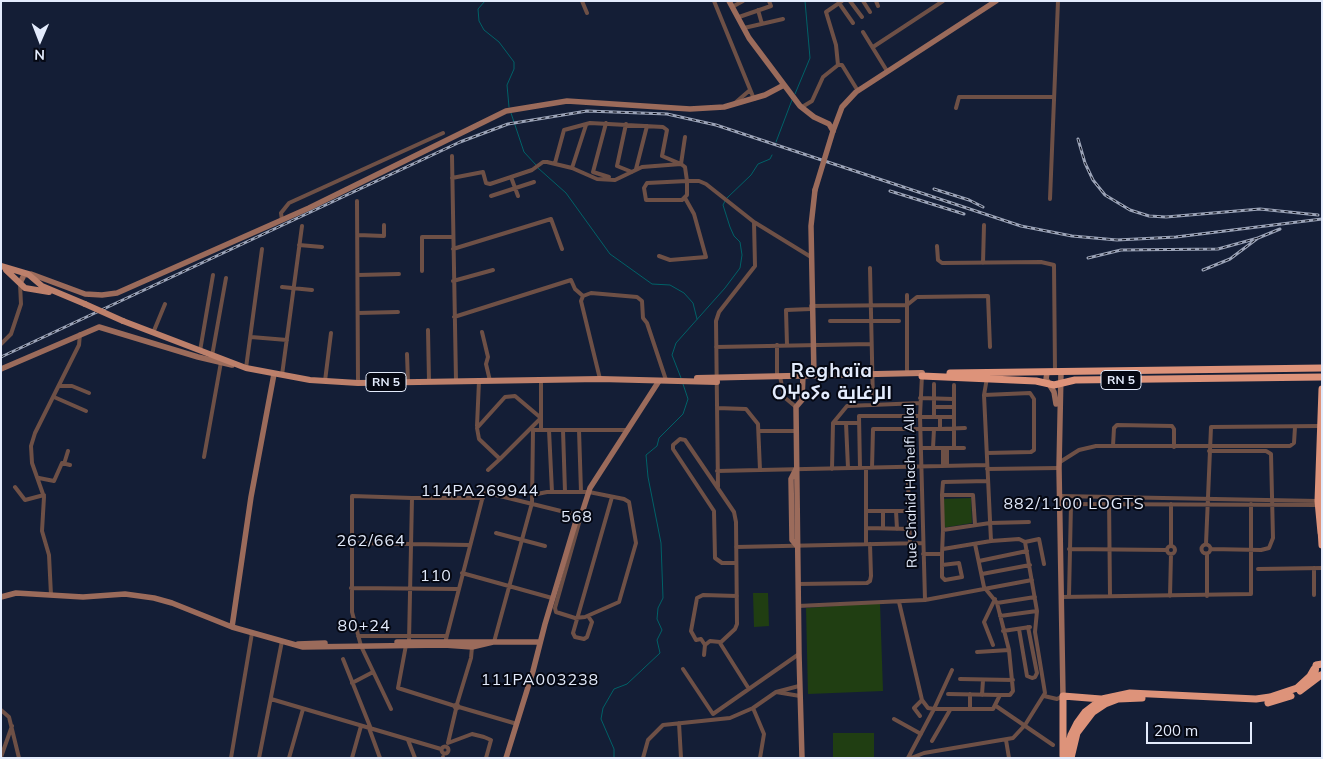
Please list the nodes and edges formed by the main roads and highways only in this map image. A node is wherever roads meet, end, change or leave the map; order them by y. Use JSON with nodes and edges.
{"nodes":[{"id":1,"x":1,"y":267,"type":"edge"},
{"id":2,"x":65,"y":295,"type":"junction"},
{"id":3,"x":1319,"y":367,"type":"edge"},
{"id":4,"x":922,"y":374,"type":"joint"},
{"id":5,"x":1037,"y":377,"type":"junction"},
{"id":6,"x":1318,"y":377,"type":"edge"},
{"id":7,"x":1321,"y":390,"type":"edge"},
{"id":8,"x":1320,"y":504,"type":"edge"},
{"id":9,"x":1321,"y":533,"type":"edge"},
{"id":10,"x":1322,"y":545,"type":"edge"},
{"id":11,"x":1322,"y":657,"type":"edge"},
{"id":12,"x":1317,"y":666,"type":"edge"},
{"id":13,"x":1321,"y":675,"type":"edge"},
{"id":14,"x":1102,"y":699,"type":"junction"},
{"id":15,"x":1064,"y":758,"type":"edge"},
{"id":16,"x":1070,"y":758,"type":"edge"}],
"edges":[{"from":1,"to":2,"type":"main road","number":"RN 5"},
{"from":1,"to":2,"type":"main road","number":"RN 5"},
{"from":2,"to":4,"type":"main road","number":"RN 5","bridge":true},
{"from":3,"to":5,"type":"highway","number":"RN 5"},
{"from":3,"to":6,"type":"highway"},
{"from":4,"to":5,"type":"highway","number":"RN 5"},
{"from":5,"to":6,"type":"highway","number":"RN 5"},
{"from":6,"to":7,"type":"highway"},
{"from":7,"to":8,"type":"highway"},
{"from":8,"to":9,"type":"highway"},
{"from":9,"to":10,"type":"highway"},
{"from":11,"to":12,"type":"highway"},
{"from":12,"to":13,"type":"highway"},
{"from":12,"to":14,"type":"highway"},
{"from":13,"to":16,"type":"highway"},
{"from":14,"to":15,"type":"highway"},
{"from":14,"to":15,"type":"highway"}]}
